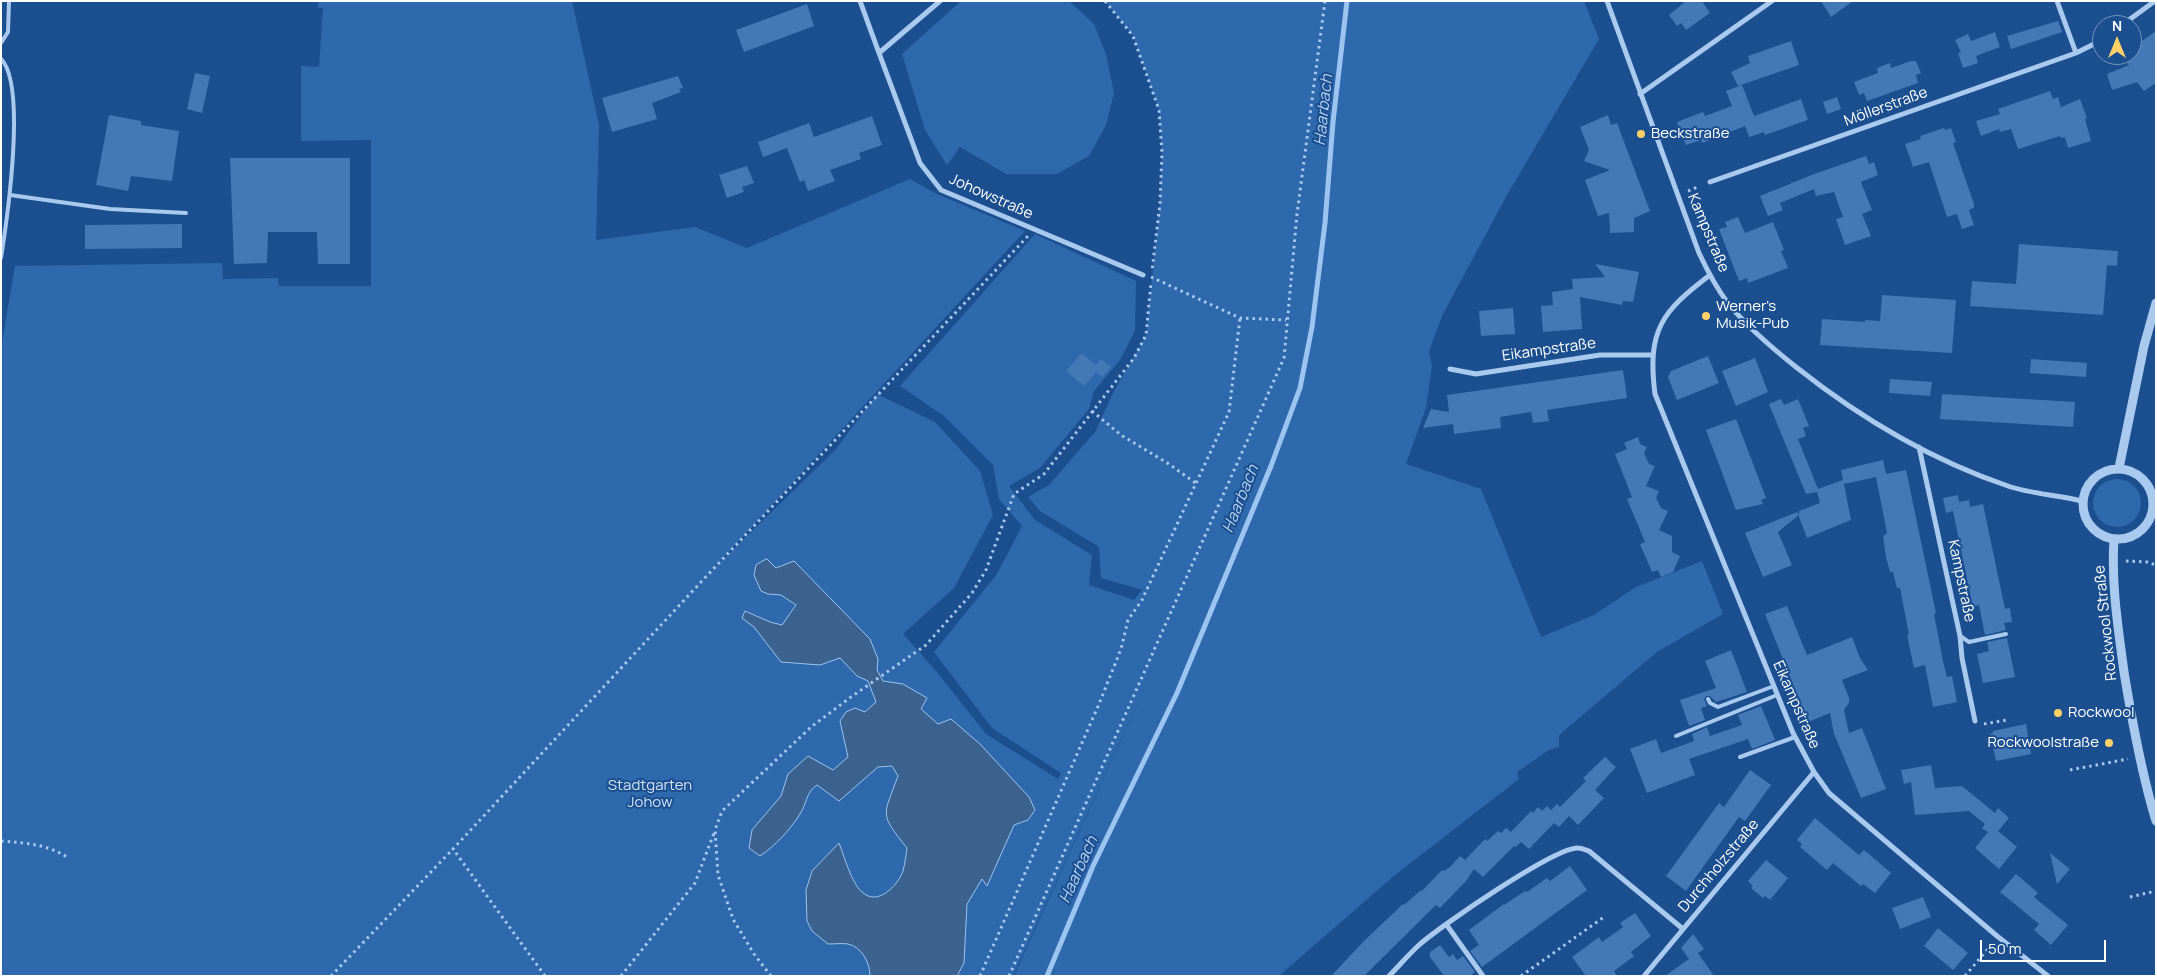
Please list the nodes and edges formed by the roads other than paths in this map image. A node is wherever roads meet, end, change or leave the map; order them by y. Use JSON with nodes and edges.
{"nodes":[{"id":1,"x":8,"y":1,"type":"edge"},
{"id":2,"x":860,"y":1,"type":"edge"},
{"id":3,"x":940,"y":1,"type":"edge"},
{"id":4,"x":1607,"y":1,"type":"edge"},
{"id":5,"x":1772,"y":1,"type":"edge"},
{"id":6,"x":2057,"y":1,"type":"edge"},
{"id":7,"x":2155,"y":1,"type":"edge"},
{"id":8,"x":2136,"y":15,"type":"edge"},
{"id":9,"x":1,"y":44,"type":"edge"},
{"id":10,"x":2092,"y":45,"type":"edge"},
{"id":11,"x":879,"y":53,"type":"junction"},
{"id":12,"x":2076,"y":53,"type":"junction"},
{"id":13,"x":1,"y":59,"type":"edge"},
{"id":14,"x":1640,"y":94,"type":"junction"},
{"id":15,"x":1710,"y":182,"type":"road end"},
{"id":16,"x":10,"y":195,"type":"junction"},
{"id":17,"x":186,"y":212,"type":"dead end"},
{"id":18,"x":1,"y":258,"type":"edge"},
{"id":19,"x":1143,"y":275,"type":"road end"},
{"id":20,"x":1710,"y":275,"type":"junction"},
{"id":21,"x":2156,"y":303,"type":"edge"},
{"id":22,"x":1652,"y":355,"type":"junction"},
{"id":23,"x":1450,"y":369,"type":"dead end"},
{"id":24,"x":1919,"y":447,"type":"junction"},
{"id":25,"x":2119,"y":468,"type":"junction"},
{"id":26,"x":2082,"y":501,"type":"junction"},
{"id":27,"x":2154,"y":514,"type":"edge"},
{"id":28,"x":2114,"y":539,"type":"junction"},
{"id":29,"x":2006,"y":634,"type":"dead end"},
{"id":30,"x":1960,"y":636,"type":"junction"},
{"id":31,"x":1774,"y":686,"type":"junction"},
{"id":32,"x":1777,"y":695,"type":"junction"},
{"id":33,"x":1708,"y":699,"type":"dead end"},
{"id":34,"x":1975,"y":721,"type":"road end"},
{"id":35,"x":1676,"y":736,"type":"dead end"},
{"id":36,"x":1795,"y":737,"type":"junction"},
{"id":37,"x":1740,"y":757,"type":"dead end"},
{"id":38,"x":1814,"y":772,"type":"junction"},
{"id":39,"x":2156,"y":821,"type":"edge"},
{"id":40,"x":1446,"y":924,"type":"junction"},
{"id":41,"x":1683,"y":929,"type":"junction"},
{"id":42,"x":1390,"y":976,"type":"edge"},
{"id":43,"x":1483,"y":976,"type":"edge"},
{"id":44,"x":1644,"y":976,"type":"edge"},
{"id":45,"x":2048,"y":976,"type":"edge"}],
"edges":[{"from":1,"to":9,"type":"lane"},
{"from":2,"to":11,"type":"street","name":"Johowstraße"},
{"from":3,"to":11,"type":"street"},
{"from":4,"to":14,"type":"street","name":"Kampstraße"},
{"from":5,"to":14,"type":"street"},
{"from":6,"to":12,"type":"street"},
{"from":7,"to":8,"type":"street"},
{"from":10,"to":12,"type":"street","name":"Möllerstraße"},
{"from":11,"to":19,"type":"street","name":"Johowstraße"},
{"from":12,"to":15,"type":"street","name":"Möllerstraße"},
{"from":13,"to":16,"type":"lane"},
{"from":14,"to":20,"type":"street","name":"Kampstraße"},
{"from":16,"to":17,"type":"lane"},
{"from":16,"to":18,"type":"lane"},
{"from":20,"to":22,"type":"street","name":"Eikampstraße"},
{"from":20,"to":24,"type":"street","name":"Kampstraße"},
{"from":21,"to":25,"type":"street"},
{"from":22,"to":23,"type":"street","name":"Eikampstraße"},
{"from":22,"to":31,"type":"street","name":"Eikampstraße"},
{"from":24,"to":26,"type":"street","name":"Kampstraße"},
{"from":24,"to":30,"type":"street","name":"Kampstraße"},
{"from":25,"to":26,"type":"street"},
{"from":25,"to":27,"type":"street"},
{"from":26,"to":28,"type":"street"},
{"from":27,"to":28,"type":"street"},
{"from":28,"to":39,"type":"street","name":"Rockwool Straße"},
{"from":29,"to":30,"type":"lane"},
{"from":30,"to":34,"type":"street","name":"Kampstraße"},
{"from":31,"to":32,"type":"street","name":"Eikampstraße"},
{"from":31,"to":33,"type":"lane"},
{"from":32,"to":35,"type":"lane"},
{"from":32,"to":36,"type":"street","name":"Eikampstraße"},
{"from":36,"to":37,"type":"lane"},
{"from":36,"to":38,"type":"street","name":"Eikampstraße"},
{"from":38,"to":41,"type":"street","name":"Durchholzstraße"},
{"from":38,"to":45,"type":"street","name":"Eikampstraße"},
{"from":40,"to":41,"type":"street"},
{"from":40,"to":42,"type":"street"},
{"from":40,"to":43,"type":"street"},
{"from":41,"to":44,"type":"street","name":"Durchholzstraße"}]}
